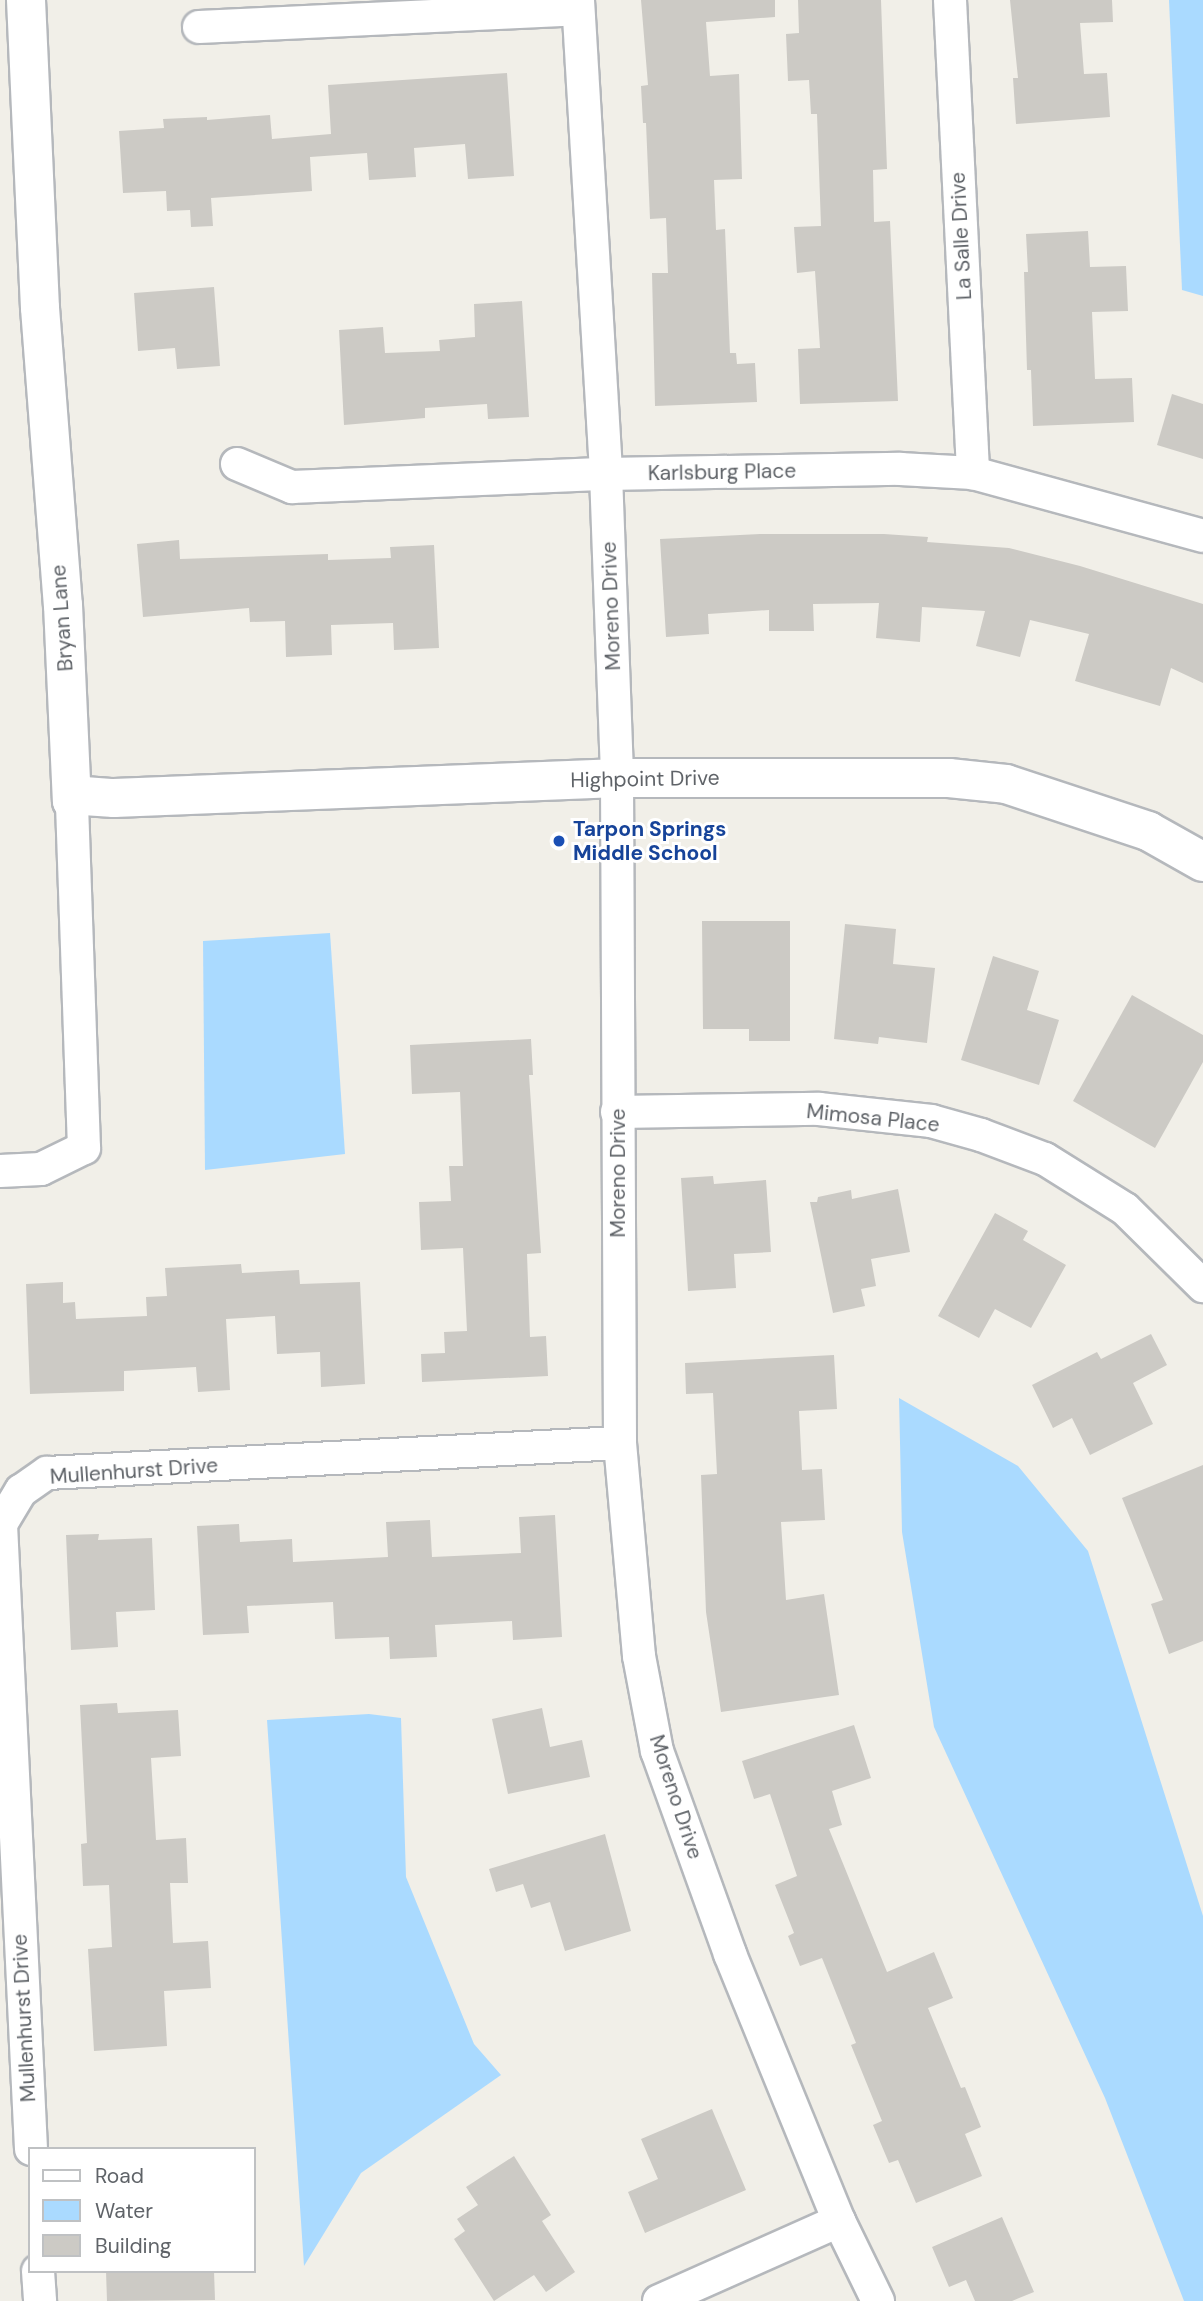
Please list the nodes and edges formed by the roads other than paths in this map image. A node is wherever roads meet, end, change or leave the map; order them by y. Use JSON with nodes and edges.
{"nodes":[{"id":1,"x":26,"y":0,"type":"edge"},
{"id":2,"x":950,"y":0,"type":"edge"},
{"id":3,"x":578,"y":5,"type":"edge"},
{"id":4,"x":199,"y":27,"type":"dead end"},
{"id":5,"x":237,"y":464,"type":"dead end"},
{"id":6,"x":973,"y":472,"type":"junction"},
{"id":7,"x":606,"y":474,"type":"junction"},
{"id":8,"x":1203,"y":536,"type":"edge"},
{"id":9,"x":617,"y":778,"type":"junction"},
{"id":10,"x":72,"y":801,"type":"junction"},
{"id":11,"x":1203,"y":862,"type":"edge"},
{"id":12,"x":617,"y":1112,"type":"junction"},
{"id":13,"x":0,"y":1171,"type":"edge"},
{"id":14,"x":1203,"y":1286,"type":"edge"},
{"id":15,"x":620,"y":1443,"type":"junction"},
{"id":16,"x":31,"y":2147,"type":"edge"},
{"id":17,"x":839,"y":2221,"type":"junction"},
{"id":18,"x":38,"y":2273,"type":"edge"},
{"id":19,"x":40,"y":2301,"type":"edge"},
{"id":20,"x":659,"y":2301,"type":"edge"},
{"id":21,"x":878,"y":2301,"type":"edge"}],
"edges":[{"from":1,"to":10,"type":"street","name":"Bryan Lane"},
{"from":2,"to":6,"type":"street","name":"La Salle Drive"},
{"from":3,"to":4,"type":"street"},
{"from":3,"to":7,"type":"street","name":"Moreno Drive"},
{"from":5,"to":7,"type":"street","name":"Karlsburg Place"},
{"from":6,"to":7,"type":"street","name":"Karlsburg Place"},
{"from":6,"to":8,"type":"street","name":"Karlsburg Place"},
{"from":7,"to":9,"type":"street","name":"Moreno Drive"},
{"from":9,"to":10,"type":"street","name":"Highpoint Drive"},
{"from":9,"to":11,"type":"street","name":"Highpoint Drive"},
{"from":9,"to":12,"type":"street","name":"Moreno Drive"},
{"from":10,"to":13,"type":"street","name":"Bryan Lane"},
{"from":12,"to":14,"type":"street","name":"Mimosa Place"},
{"from":12,"to":15,"type":"street","name":"Moreno Drive"},
{"from":15,"to":16,"type":"street","name":"Mullenhurst Drive"},
{"from":15,"to":17,"type":"street","name":"Moreno Drive"},
{"from":17,"to":20,"type":"street"},
{"from":17,"to":21,"type":"street","name":"Moreno Drive"},
{"from":18,"to":19,"type":"street"}]}
